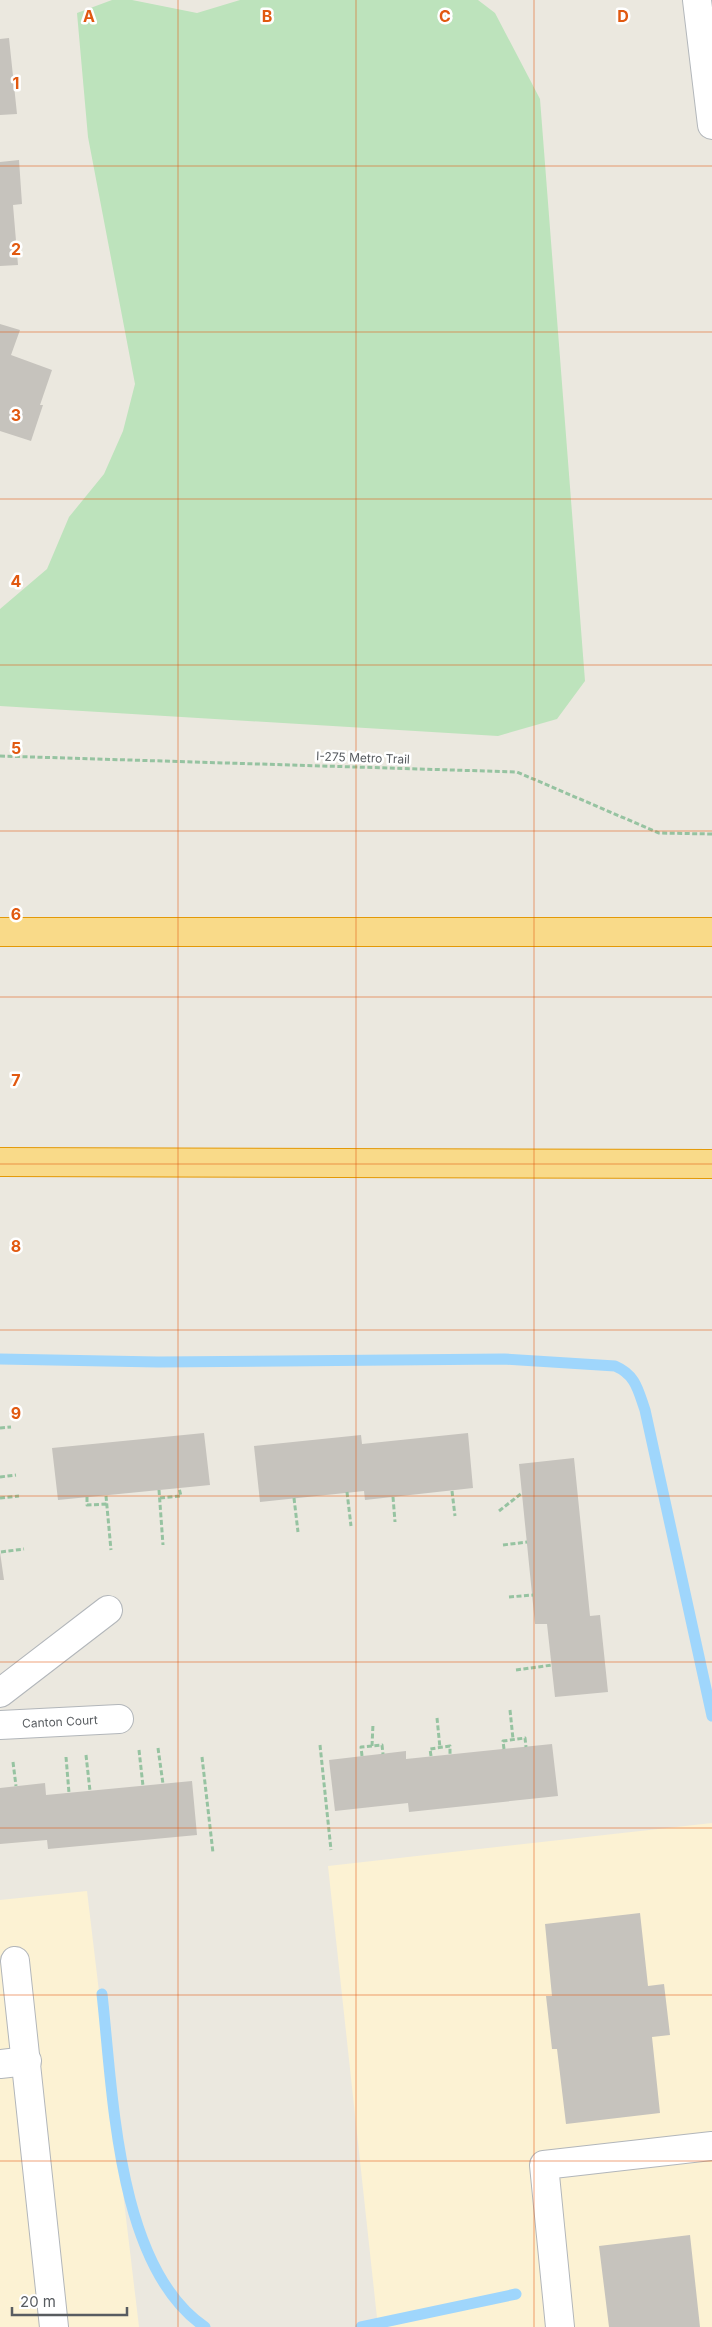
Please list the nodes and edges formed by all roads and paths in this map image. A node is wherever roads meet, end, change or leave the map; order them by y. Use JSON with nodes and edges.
{"nodes":[{"id":1,"x":697,"y":0,"type":"edge"},
{"id":2,"x":712,"y":125,"type":"edge"},
{"id":3,"x":0,"y":756,"type":"edge"},
{"id":4,"x":712,"y":834,"type":"edge"},
{"id":5,"x":0,"y":932,"type":"edge"},
{"id":6,"x":712,"y":932,"type":"edge"},
{"id":7,"x":0,"y":1162,"type":"edge"},
{"id":8,"x":712,"y":1164,"type":"edge"},
{"id":9,"x":11,"y":1427,"type":"dead end"},
{"id":10,"x":0,"y":1428,"type":"edge"},
{"id":11,"x":16,"y":1475,"type":"dead end"},
{"id":12,"x":0,"y":1477,"type":"edge"},
{"id":13,"x":179,"y":1488,"type":"dead end"},
{"id":14,"x":159,"y":1490,"type":"dead end"},
{"id":15,"x":452,"y":1491,"type":"dead end"},
{"id":16,"x":348,"y":1492,"type":"dead end"},
{"id":17,"x":522,"y":1493,"type":"dead end"},
{"id":18,"x":18,"y":1496,"type":"dead end"},
{"id":19,"x":106,"y":1496,"type":"dead end"},
{"id":20,"x":86,"y":1497,"type":"dead end"},
{"id":21,"x":393,"y":1497,"type":"dead end"},
{"id":22,"x":0,"y":1498,"type":"edge"},
{"id":23,"x":160,"y":1498,"type":"junction"},
{"id":24,"x":294,"y":1498,"type":"dead end"},
{"id":25,"x":107,"y":1504,"type":"junction"},
{"id":26,"x":499,"y":1511,"type":"dead end"},
{"id":27,"x":455,"y":1516,"type":"dead end"},
{"id":28,"x":395,"y":1522,"type":"dead end"},
{"id":29,"x":351,"y":1526,"type":"dead end"},
{"id":30,"x":298,"y":1532,"type":"dead end"},
{"id":31,"x":527,"y":1542,"type":"dead end"},
{"id":32,"x":164,"y":1545,"type":"dead end"},
{"id":33,"x":503,"y":1545,"type":"dead end"},
{"id":34,"x":24,"y":1549,"type":"dead end"},
{"id":35,"x":111,"y":1550,"type":"dead end"},
{"id":36,"x":1,"y":1552,"type":"dead end"},
{"id":37,"x":533,"y":1594,"type":"dead end"},
{"id":38,"x":508,"y":1597,"type":"dead end"},
{"id":39,"x":108,"y":1610,"type":"dead end"},
{"id":40,"x":552,"y":1666,"type":"dead end"},
{"id":41,"x":516,"y":1670,"type":"dead end"},
{"id":42,"x":0,"y":1693,"type":"edge"},
{"id":43,"x":510,"y":1710,"type":"dead end"},
{"id":44,"x":119,"y":1718,"type":"dead end"},
{"id":45,"x":437,"y":1718,"type":"dead end"},
{"id":46,"x":373,"y":1724,"type":"dead end"},
{"id":47,"x":0,"y":1725,"type":"edge"},
{"id":48,"x":513,"y":1740,"type":"junction"},
{"id":49,"x":320,"y":1745,"type":"dead end"},
{"id":50,"x":372,"y":1746,"type":"junction"},
{"id":51,"x":526,"y":1747,"type":"dead end"},
{"id":52,"x":158,"y":1748,"type":"dead end"},
{"id":53,"x":440,"y":1748,"type":"junction"},
{"id":54,"x":504,"y":1749,"type":"dead end"},
{"id":55,"x":139,"y":1750,"type":"dead end"},
{"id":56,"x":383,"y":1754,"type":"dead end"},
{"id":57,"x":450,"y":1754,"type":"dead end"},
{"id":58,"x":86,"y":1755,"type":"dead end"},
{"id":59,"x":362,"y":1756,"type":"dead end"},
{"id":60,"x":431,"y":1756,"type":"dead end"},
{"id":61,"x":66,"y":1757,"type":"dead end"},
{"id":62,"x":202,"y":1758,"type":"dead end"},
{"id":63,"x":14,"y":1762,"type":"dead end"},
{"id":64,"x":163,"y":1784,"type":"dead end"},
{"id":65,"x":16,"y":1786,"type":"dead end"},
{"id":66,"x":143,"y":1786,"type":"dead end"},
{"id":67,"x":90,"y":1791,"type":"dead end"},
{"id":68,"x":69,"y":1793,"type":"dead end"},
{"id":69,"x":331,"y":1850,"type":"dead end"},
{"id":70,"x":213,"y":1853,"type":"dead end"},
{"id":71,"x":15,"y":1961,"type":"dead end"},
{"id":72,"x":27,"y":2061,"type":"junction"},
{"id":73,"x":0,"y":2064,"type":"edge"},
{"id":74,"x":712,"y":2146,"type":"edge"},
{"id":75,"x":54,"y":2327,"type":"edge"},
{"id":76,"x":560,"y":2327,"type":"edge"}],
"edges":[{"from":1,"to":2,"type":"street"},
{"from":3,"to":4,"type":"path","name":"I-275 Metro Trail"},
{"from":5,"to":6,"type":"highway"},
{"from":7,"to":8,"type":"highway"},
{"from":9,"to":10,"type":"path"},
{"from":11,"to":12,"type":"path"},
{"from":13,"to":23,"type":"path"},
{"from":14,"to":23,"type":"path"},
{"from":15,"to":27,"type":"path"},
{"from":16,"to":29,"type":"path"},
{"from":17,"to":26,"type":"path"},
{"from":18,"to":22,"type":"path"},
{"from":19,"to":25,"type":"path"},
{"from":20,"to":25,"type":"path"},
{"from":21,"to":28,"type":"path"},
{"from":23,"to":32,"type":"path"},
{"from":24,"to":30,"type":"path"},
{"from":25,"to":35,"type":"path"},
{"from":31,"to":33,"type":"path"},
{"from":34,"to":36,"type":"path"},
{"from":37,"to":38,"type":"path"},
{"from":39,"to":42,"type":"street"},
{"from":40,"to":41,"type":"path"},
{"from":43,"to":48,"type":"path"},
{"from":44,"to":47,"type":"street","name":"Canton Court"},
{"from":45,"to":53,"type":"path"},
{"from":46,"to":50,"type":"path"},
{"from":48,"to":51,"type":"path"},
{"from":48,"to":54,"type":"path"},
{"from":49,"to":69,"type":"path"},
{"from":50,"to":56,"type":"path"},
{"from":50,"to":59,"type":"path"},
{"from":52,"to":64,"type":"path"},
{"from":53,"to":57,"type":"path"},
{"from":53,"to":60,"type":"path"},
{"from":55,"to":66,"type":"path"},
{"from":58,"to":67,"type":"path"},
{"from":61,"to":68,"type":"path"},
{"from":62,"to":70,"type":"path"},
{"from":63,"to":65,"type":"path"},
{"from":71,"to":72,"type":"street"},
{"from":72,"to":73,"type":"street"},
{"from":72,"to":75,"type":"street"},
{"from":74,"to":76,"type":"street"}]}
